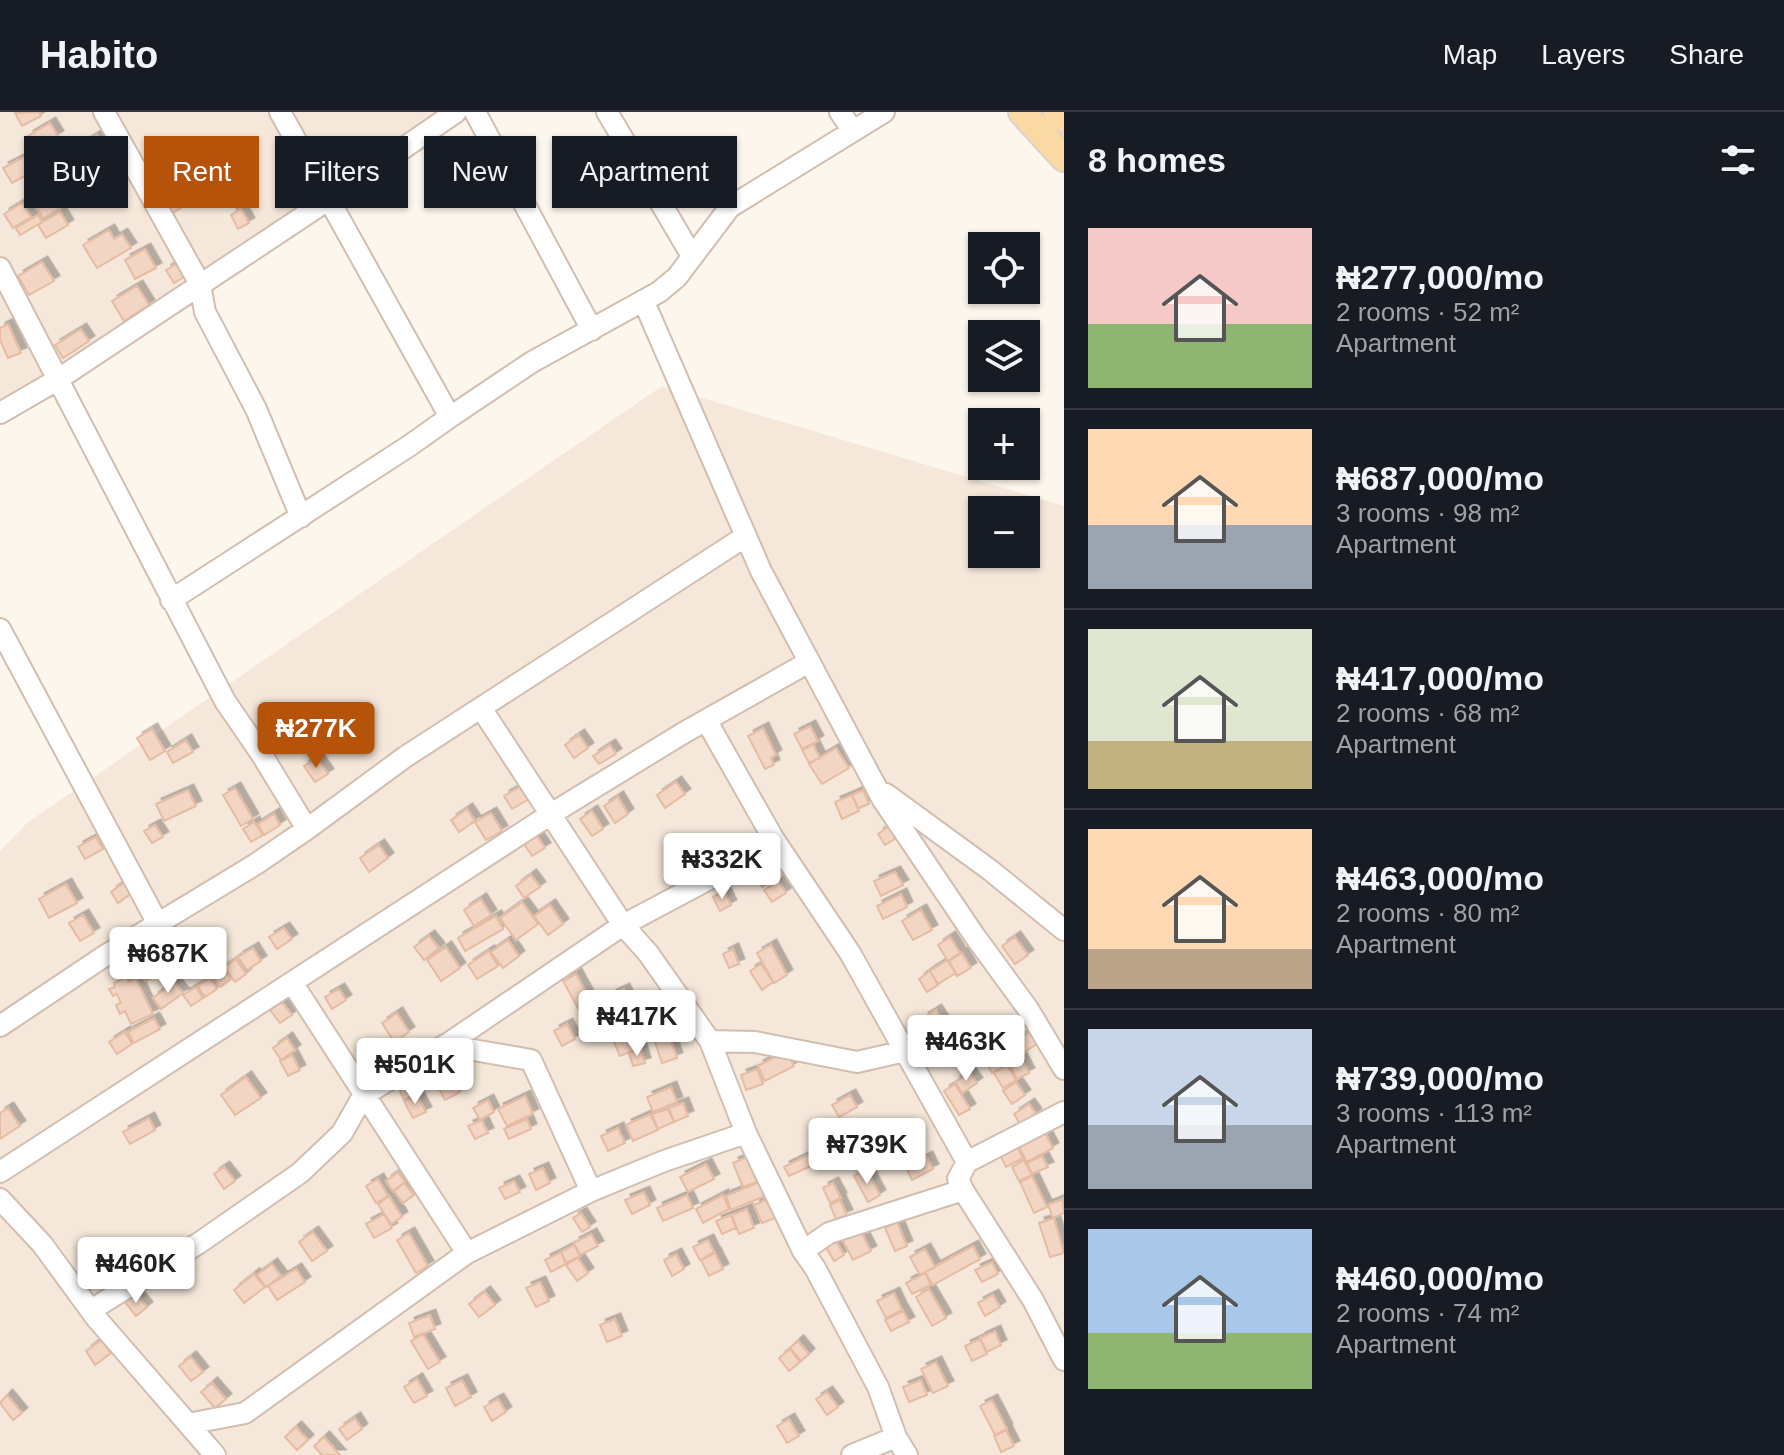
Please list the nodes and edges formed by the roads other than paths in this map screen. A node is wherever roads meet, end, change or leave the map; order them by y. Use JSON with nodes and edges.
{"nodes":[{"id":1,"x":104,"y":112,"type":"edge"},
{"id":2,"x":280,"y":112,"type":"edge"},
{"id":3,"x":456,"y":112,"type":"edge"},
{"id":4,"x":475,"y":112,"type":"edge"},
{"id":5,"x":607,"y":112,"type":"edge"},
{"id":6,"x":840,"y":112,"type":"edge"},
{"id":7,"x":884,"y":112,"type":"edge"},
{"id":8,"x":1022,"y":112,"type":"edge"},
{"id":9,"x":1057,"y":112,"type":"edge"},
{"id":10,"x":1064,"y":119,"type":"edge"},
{"id":11,"x":853,"y":131,"type":"junction"},
{"id":12,"x":293,"y":136,"type":"edge"},
{"id":13,"x":408,"y":145,"type":"edge"},
{"id":14,"x":1064,"y":158,"type":"edge"},
{"id":15,"x":316,"y":208,"type":"edge"},
{"id":16,"x":332,"y":208,"type":"edge"},
{"id":17,"x":692,"y":256,"type":"junction"},
{"id":18,"x":0,"y":268,"type":"edge"},
{"id":19,"x":200,"y":284,"type":"junction"},
{"id":20,"x":644,"y":302,"type":"junction"},
{"id":21,"x":592,"y":330,"type":"junction"},
{"id":22,"x":57,"y":380,"type":"junction"},
{"id":23,"x":0,"y":413,"type":"edge"},
{"id":24,"x":450,"y":417,"type":"junction"},
{"id":25,"x":301,"y":517,"type":"junction"},
{"id":26,"x":746,"y":536,"type":"junction"},
{"id":27,"x":171,"y":600,"type":"junction"},
{"id":28,"x":0,"y":629,"type":"edge"},
{"id":29,"x":809,"y":662,"type":"junction"},
{"id":30,"x":481,"y":708,"type":"junction"},
{"id":31,"x":706,"y":720,"type":"junction"},
{"id":32,"x":874,"y":784,"type":"junction"},
{"id":33,"x":551,"y":814,"type":"junction"},
{"id":34,"x":307,"y":829,"type":"junction"},
{"id":35,"x":773,"y":838,"type":"junction"},
{"id":36,"x":157,"y":922,"type":"junction"},
{"id":37,"x":623,"y":925,"type":"junction"},
{"id":38,"x":1064,"y":930,"type":"edge"},
{"id":39,"x":293,"y":984,"type":"junction"},
{"id":40,"x":0,"y":1026,"type":"edge"},
{"id":41,"x":710,"y":1041,"type":"junction"},
{"id":42,"x":446,"y":1045,"type":"junction"},
{"id":43,"x":905,"y":1051,"type":"junction"},
{"id":44,"x":1064,"y":1069,"type":"edge"},
{"id":45,"x":363,"y":1096,"type":"junction"},
{"id":46,"x":1064,"y":1112,"type":"edge"},
{"id":47,"x":746,"y":1133,"type":"junction"},
{"id":48,"x":967,"y":1162,"type":"junction"},
{"id":49,"x":0,"y":1172,"type":"edge"},
{"id":50,"x":963,"y":1190,"type":"junction"},
{"id":51,"x":591,"y":1191,"type":"junction"},
{"id":52,"x":0,"y":1199,"type":"edge"},
{"id":53,"x":803,"y":1251,"type":"junction"},
{"id":54,"x":467,"y":1253,"type":"junction"},
{"id":55,"x":91,"y":1310,"type":"junction"},
{"id":56,"x":1064,"y":1360,"type":"edge"},
{"id":57,"x":188,"y":1424,"type":"junction"},
{"id":58,"x":896,"y":1437,"type":"junction"},
{"id":59,"x":215,"y":1455,"type":"edge"},
{"id":60,"x":852,"y":1455,"type":"edge"},
{"id":61,"x":907,"y":1455,"type":"edge"}],
"edges":[{"from":1,"to":19,"type":"street"},
{"from":2,"to":12,"type":"street"},
{"from":3,"to":13,"type":"street"},
{"from":4,"to":21,"type":"street"},
{"from":5,"to":17,"type":"street"},
{"from":6,"to":11,"type":"street"},
{"from":7,"to":11,"type":"street"},
{"from":8,"to":14,"type":"main road"},
{"from":9,"to":10,"type":"main road"},
{"from":11,"to":17,"type":"street"},
{"from":15,"to":19,"type":"street"},
{"from":16,"to":24,"type":"street"},
{"from":17,"to":20,"type":"street"},
{"from":18,"to":22,"type":"street"},
{"from":19,"to":22,"type":"street"},
{"from":19,"to":25,"type":"street"},
{"from":20,"to":21,"type":"street"},
{"from":20,"to":26,"type":"street"},
{"from":21,"to":24,"type":"street"},
{"from":22,"to":23,"type":"street"},
{"from":22,"to":27,"type":"street"},
{"from":24,"to":25,"type":"street"},
{"from":25,"to":27,"type":"street"},
{"from":26,"to":29,"type":"street"},
{"from":26,"to":30,"type":"street"},
{"from":27,"to":34,"type":"street"},
{"from":28,"to":36,"type":"street"},
{"from":29,"to":31,"type":"street"},
{"from":29,"to":32,"type":"street"},
{"from":30,"to":33,"type":"street"},
{"from":30,"to":34,"type":"street"},
{"from":31,"to":33,"type":"street"},
{"from":31,"to":35,"type":"street"},
{"from":32,"to":38,"type":"street"},
{"from":32,"to":44,"type":"street"},
{"from":33,"to":37,"type":"street"},
{"from":33,"to":39,"type":"street"},
{"from":34,"to":36,"type":"street"},
{"from":35,"to":37,"type":"street"},
{"from":35,"to":43,"type":"street"},
{"from":36,"to":40,"type":"street"},
{"from":37,"to":41,"type":"street"},
{"from":37,"to":42,"type":"street"},
{"from":39,"to":45,"type":"street"},
{"from":39,"to":49,"type":"street"},
{"from":41,"to":43,"type":"street"},
{"from":41,"to":47,"type":"street"},
{"from":42,"to":45,"type":"street"},
{"from":42,"to":51,"type":"street"},
{"from":43,"to":48,"type":"street"},
{"from":45,"to":54,"type":"street"},
{"from":45,"to":55,"type":"street"},
{"from":46,"to":48,"type":"street"},
{"from":47,"to":51,"type":"street"},
{"from":47,"to":53,"type":"street"},
{"from":48,"to":50,"type":"street"},
{"from":50,"to":53,"type":"street"},
{"from":50,"to":56,"type":"street"},
{"from":51,"to":54,"type":"street"},
{"from":52,"to":55,"type":"street"},
{"from":53,"to":58,"type":"street"},
{"from":54,"to":57,"type":"street"},
{"from":55,"to":57,"type":"street"},
{"from":57,"to":59,"type":"street"},
{"from":58,"to":60,"type":"street"},
{"from":58,"to":61,"type":"street"}]}
